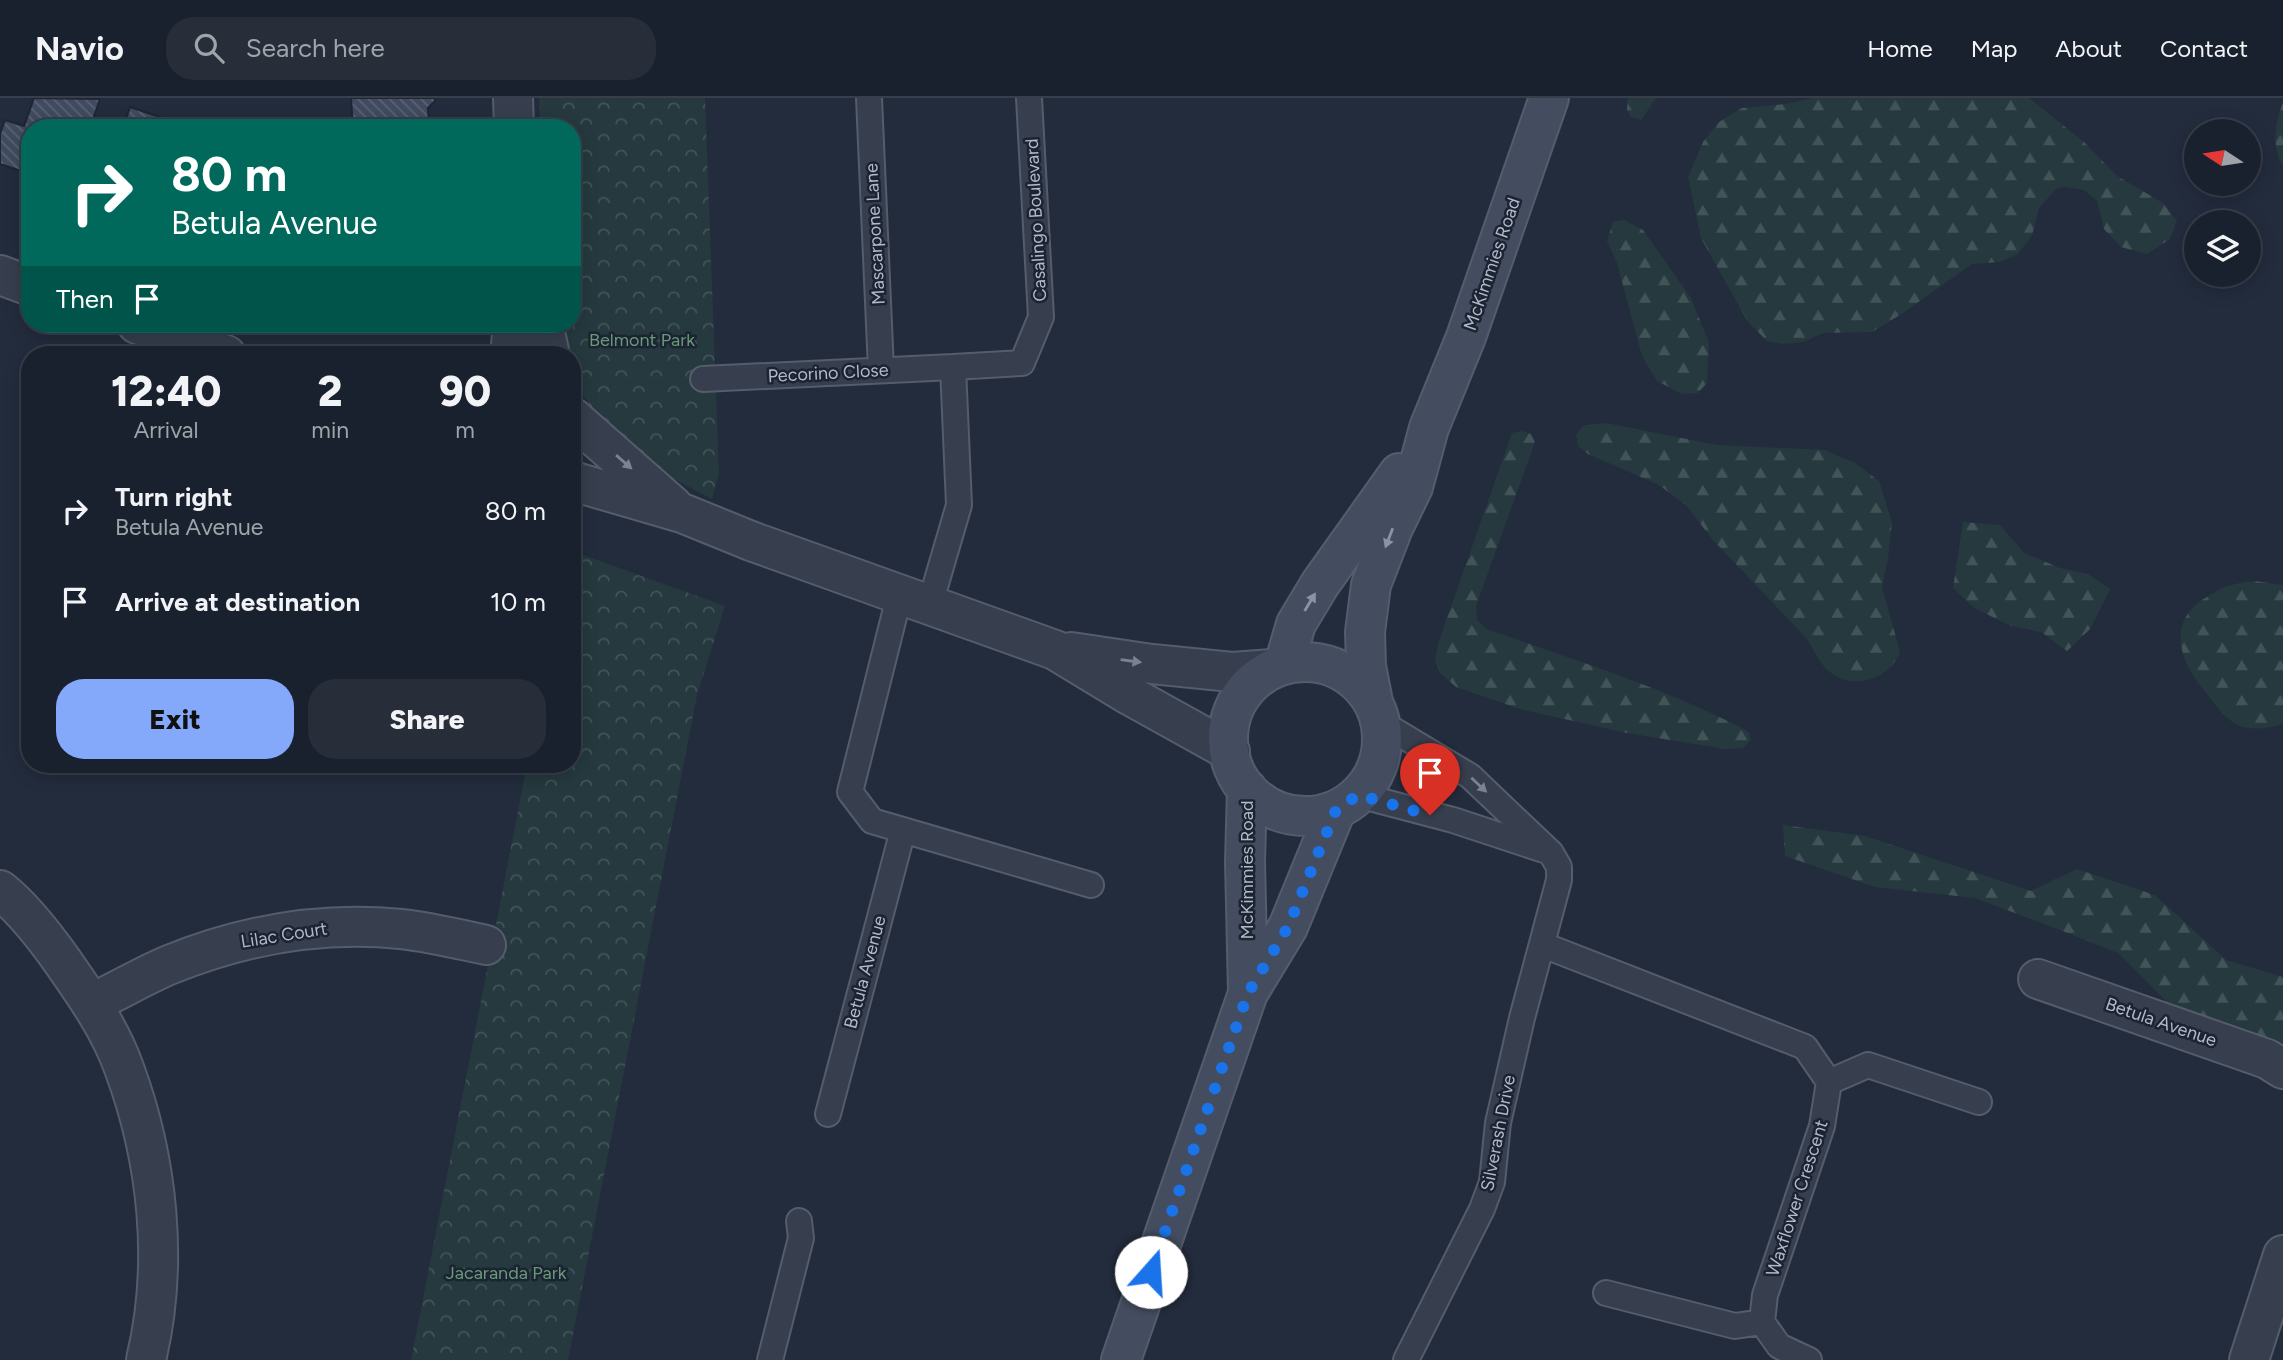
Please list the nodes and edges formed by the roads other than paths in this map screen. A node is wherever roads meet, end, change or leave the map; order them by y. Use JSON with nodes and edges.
{"nodes":[{"id":1,"x":513,"y":98,"type":"edge"},
{"id":2,"x":869,"y":98,"type":"edge"},
{"id":3,"x":1029,"y":98,"type":"edge"},
{"id":4,"x":1549,"y":98,"type":"edge"},
{"id":5,"x":514,"y":119,"type":"edge"},
{"id":6,"x":0,"y":275,"type":"edge"},
{"id":7,"x":21,"y":283,"type":"edge"},
{"id":8,"x":163,"y":333,"type":"edge"},
{"id":9,"x":200,"y":346,"type":"edge"},
{"id":10,"x":953,"y":367,"type":"junction"},
{"id":11,"x":881,"y":370,"type":"junction"},
{"id":12,"x":703,"y":379,"type":"dead end"},
{"id":13,"x":581,"y":425,"type":"edge"},
{"id":14,"x":1429,"y":429,"type":"junction"},
{"id":15,"x":581,"y":484,"type":"edge"},
{"id":16,"x":682,"y":513,"type":"junction"},
{"id":17,"x":915,"y":599,"type":"junction"},
{"id":18,"x":1055,"y":650,"type":"junction"},
{"id":19,"x":1278,"y":667,"type":"junction"},
{"id":20,"x":1377,"y":712,"type":"junction"},
{"id":21,"x":1230,"y":751,"type":"junction"},
{"id":22,"x":1247,"y":789,"type":"junction"},
{"id":23,"x":1347,"y":802,"type":"junction"},
{"id":24,"x":903,"y":830,"type":"junction"},
{"id":25,"x":1551,"y":853,"type":"junction"},
{"id":26,"x":1091,"y":885,"type":"dead end"},
{"id":27,"x":0,"y":890,"type":"edge"},
{"id":28,"x":486,"y":945,"type":"dead end"},
{"id":29,"x":1543,"y":945,"type":"junction"},
{"id":30,"x":2038,"y":979,"type":"dead end"},
{"id":31,"x":1248,"y":993,"type":"junction"},
{"id":32,"x":92,"y":1003,"type":"junction"},
{"id":33,"x":2283,"y":1069,"type":"edge"},
{"id":34,"x":1829,"y":1082,"type":"junction"},
{"id":35,"x":1979,"y":1102,"type":"dead end"},
{"id":36,"x":828,"y":1114,"type":"dead end"},
{"id":37,"x":799,"y":1221,"type":"dead end"},
{"id":38,"x":2283,"y":1255,"type":"edge"},
{"id":39,"x":1606,"y":1293,"type":"dead end"},
{"id":40,"x":1762,"y":1322,"type":"junction"},
{"id":41,"x":146,"y":1360,"type":"edge"},
{"id":42,"x":770,"y":1360,"type":"edge"},
{"id":43,"x":1121,"y":1360,"type":"edge"},
{"id":44,"x":1406,"y":1360,"type":"edge"},
{"id":45,"x":1809,"y":1360,"type":"edge"},
{"id":46,"x":2249,"y":1360,"type":"edge"}],
"edges":[{"from":1,"to":5,"type":"street"},
{"from":2,"to":11,"type":"lane","name":"Mascarpone Lane"},
{"from":3,"to":10,"type":"lane","name":"Casalingo Boulevard"},
{"from":4,"to":14,"type":"main road","name":"McKimmies Road"},
{"from":6,"to":7,"type":"street"},
{"from":8,"to":9,"type":"street"},
{"from":10,"to":11,"type":"lane","name":"Pecorino Close"},
{"from":10,"to":17,"type":"lane"},
{"from":11,"to":12,"type":"lane","name":"Pecorino Close"},
{"from":13,"to":16,"type":"street","one_way":true},
{"from":19,"to":14,"type":"main road","name":"McKimmies Road","one_way":true},
{"from":14,"to":20,"type":"main road","name":"McKimmies Road","one_way":true},
{"from":15,"to":16,"type":"street"},
{"from":16,"to":17,"type":"street"},
{"from":17,"to":18,"type":"street"},
{"from":17,"to":24,"type":"lane"},
{"from":18,"to":19,"type":"street","one_way":true},
{"from":18,"to":21,"type":"street"},
{"from":19,"to":20,"type":"main road"},
{"from":19,"to":21,"type":"main road"},
{"from":20,"to":23,"type":"main road"},
{"from":20,"to":25,"type":"lane","one_way":true},
{"from":21,"to":22,"type":"main road"},
{"from":22,"to":23,"type":"main road"},
{"from":22,"to":31,"type":"main road","name":"McKimmies Road"},
{"from":23,"to":25,"type":"lane"},
{"from":23,"to":31,"type":"main road","name":"McKimmies Road"},
{"from":24,"to":26,"type":"lane"},
{"from":24,"to":36,"type":"lane","name":"Betula Avenue"},
{"from":25,"to":29,"type":"lane","name":"Silverash Drive"},
{"from":27,"to":32,"type":"street"},
{"from":28,"to":32,"type":"street","name":"Lilac Court"},
{"from":29,"to":34,"type":"lane"},
{"from":29,"to":44,"type":"lane","name":"Silverash Drive"},
{"from":30,"to":33,"type":"street","name":"Betula Avenue"},
{"from":31,"to":43,"type":"main road","name":"McKimmies Road"},
{"from":32,"to":41,"type":"street"},
{"from":34,"to":35,"type":"lane"},
{"from":34,"to":40,"type":"lane","name":"Waxflower Crescent"},
{"from":37,"to":42,"type":"lane"},
{"from":38,"to":46,"type":"street"},
{"from":39,"to":40,"type":"lane"},
{"from":40,"to":45,"type":"lane"}]}
